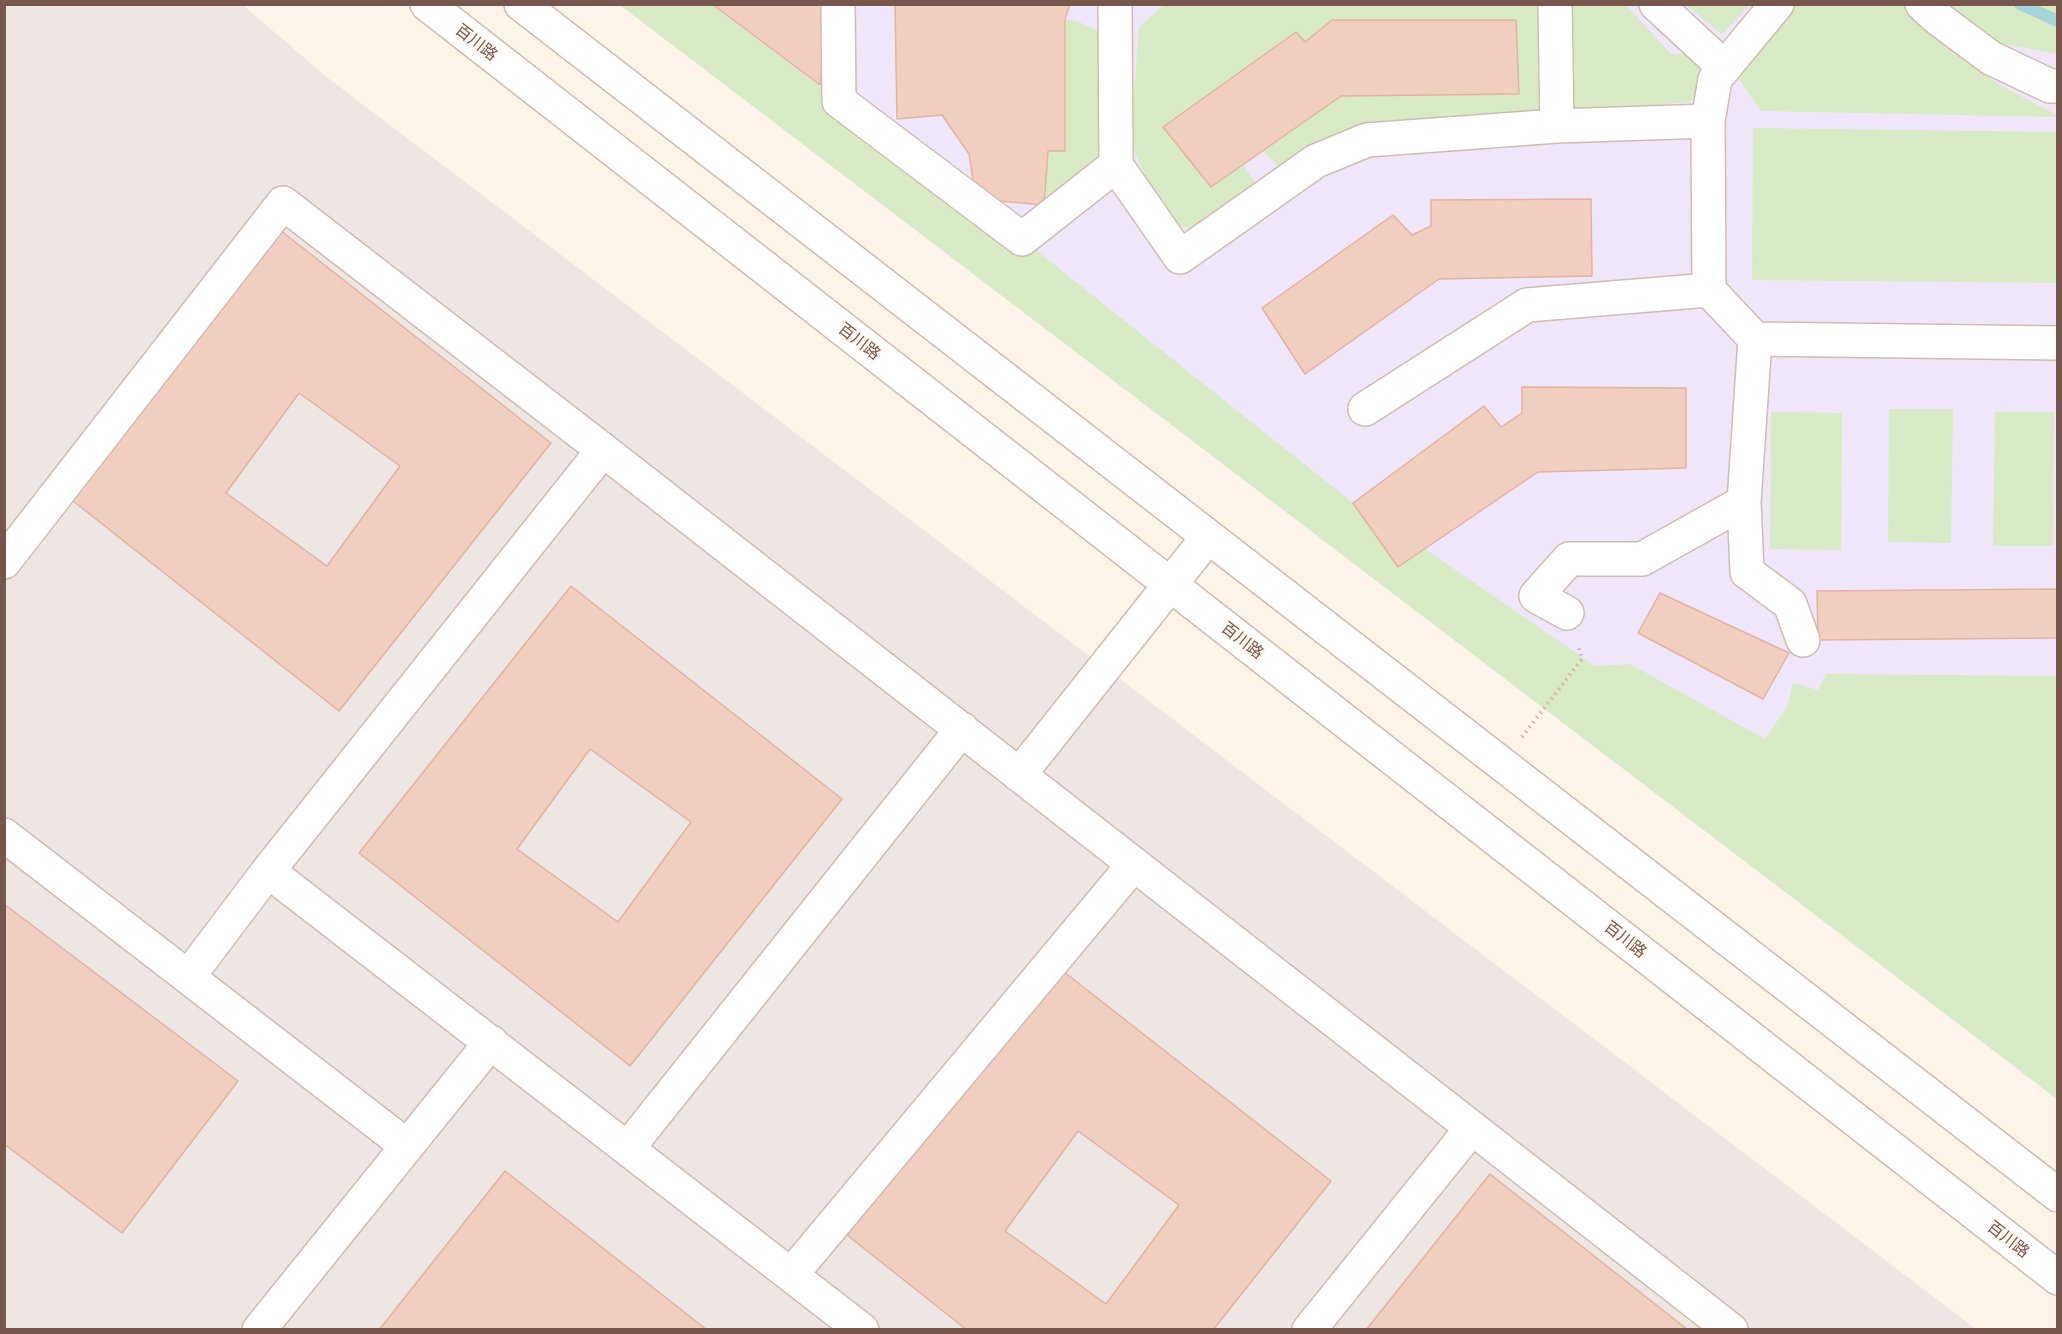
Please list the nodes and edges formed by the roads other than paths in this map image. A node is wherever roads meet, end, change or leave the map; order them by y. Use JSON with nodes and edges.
{"nodes":[{"id":1,"x":427,"y":4,"type":"edge"},
{"id":2,"x":521,"y":4,"type":"edge"},
{"id":3,"x":838,"y":4,"type":"edge"},
{"id":4,"x":1555,"y":4,"type":"edge"},
{"id":5,"x":1656,"y":4,"type":"edge"},
{"id":6,"x":1777,"y":4,"type":"edge"},
{"id":7,"x":1922,"y":4,"type":"edge"},
{"id":8,"x":1123,"y":11,"type":"edge"},
{"id":9,"x":1724,"y":67,"type":"junction"},
{"id":10,"x":2058,"y":86,"type":"edge"},
{"id":11,"x":1708,"y":121,"type":"junction"},
{"id":12,"x":1557,"y":126,"type":"junction"},
{"id":13,"x":1116,"y":165,"type":"junction"},
{"id":14,"x":1709,"y":290,"type":"junction"},
{"id":15,"x":1755,"y":339,"type":"junction"},
{"id":16,"x":2058,"y":343,"type":"edge"},
{"id":17,"x":1365,"y":409,"type":"dead end"},
{"id":18,"x":603,"y":450,"type":"junction"},
{"id":19,"x":1744,"y":502,"type":"junction"},
{"id":20,"x":1208,"y":537,"type":"junction"},
{"id":21,"x":4,"y":562,"type":"edge"},
{"id":22,"x":1170,"y":584,"type":"junction"},
{"id":23,"x":1567,"y":613,"type":"road end"},
{"id":24,"x":1803,"y":640,"type":"dead end"},
{"id":25,"x":962,"y":729,"type":"junction"},
{"id":26,"x":1019,"y":775,"type":"junction"},
{"id":27,"x":4,"y":835,"type":"edge"},
{"id":28,"x":1134,"y":864,"type":"junction"},
{"id":29,"x":268,"y":871,"type":"junction"},
{"id":30,"x":188,"y":977,"type":"junction"},
{"id":31,"x":490,"y":1042,"type":"junction"},
{"id":32,"x":1472,"y":1128,"type":"junction"},
{"id":33,"x":407,"y":1146,"type":"junction"},
{"id":34,"x":628,"y":1148,"type":"junction"},
{"id":35,"x":2058,"y":1195,"type":"edge"},
{"id":36,"x":791,"y":1275,"type":"junction"},
{"id":37,"x":2058,"y":1278,"type":"edge"},
{"id":38,"x":259,"y":1329,"type":"edge"},
{"id":39,"x":862,"y":1329,"type":"edge"},
{"id":40,"x":1309,"y":1329,"type":"edge"},
{"id":41,"x":1731,"y":1329,"type":"edge"}],
"edges":[{"from":1,"to":22,"type":"street","name":"百川路"},
{"from":2,"to":20,"type":"street"},
{"from":3,"to":13,"type":"street"},
{"from":4,"to":12,"type":"street"},
{"from":5,"to":9,"type":"street"},
{"from":6,"to":9,"type":"street"},
{"from":7,"to":10,"type":"street"},
{"from":8,"to":13,"type":"street"},
{"from":9,"to":11,"type":"street"},
{"from":11,"to":12,"type":"street"},
{"from":11,"to":14,"type":"street"},
{"from":12,"to":13,"type":"street"},
{"from":14,"to":15,"type":"street"},
{"from":14,"to":17,"type":"street"},
{"from":15,"to":16,"type":"street"},
{"from":15,"to":19,"type":"street"},
{"from":18,"to":21,"type":"street"},
{"from":18,"to":25,"type":"street"},
{"from":18,"to":29,"type":"street"},
{"from":19,"to":23,"type":"street"},
{"from":19,"to":24,"type":"street"},
{"from":20,"to":22,"type":"street"},
{"from":20,"to":35,"type":"street"},
{"from":22,"to":26,"type":"street"},
{"from":22,"to":37,"type":"street","name":"百川路"},
{"from":25,"to":26,"type":"street"},
{"from":25,"to":34,"type":"street"},
{"from":26,"to":28,"type":"street"},
{"from":27,"to":30,"type":"street"},
{"from":28,"to":32,"type":"street"},
{"from":28,"to":36,"type":"street"},
{"from":29,"to":30,"type":"street"},
{"from":29,"to":31,"type":"street"},
{"from":30,"to":33,"type":"street"},
{"from":31,"to":33,"type":"street"},
{"from":31,"to":34,"type":"street"},
{"from":32,"to":40,"type":"street"},
{"from":32,"to":41,"type":"street"},
{"from":33,"to":38,"type":"street"},
{"from":34,"to":36,"type":"street"},
{"from":36,"to":39,"type":"street"}]}
